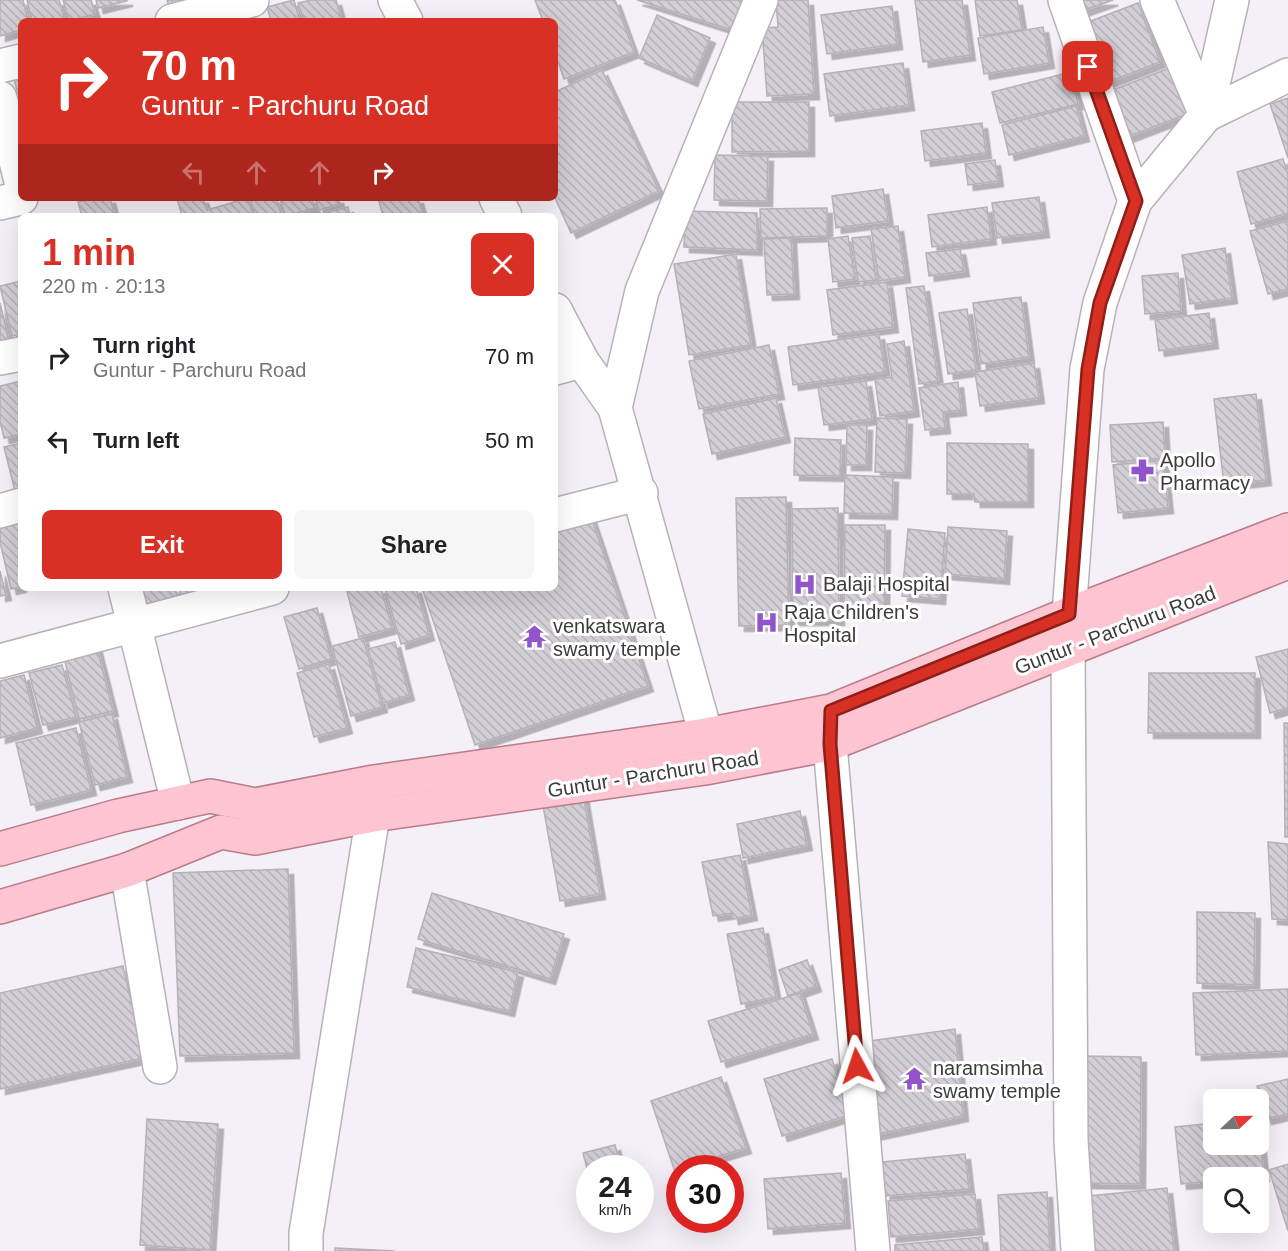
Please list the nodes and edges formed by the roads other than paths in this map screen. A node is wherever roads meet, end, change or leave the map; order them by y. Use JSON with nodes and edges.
{"nodes":[{"id":1,"x":252,"y":0,"type":"edge"},
{"id":2,"x":395,"y":0,"type":"edge"},
{"id":3,"x":760,"y":0,"type":"edge"},
{"id":4,"x":1065,"y":0,"type":"edge"},
{"id":5,"x":1157,"y":0,"type":"edge"},
{"id":6,"x":1232,"y":0,"type":"edge"},
{"id":7,"x":183,"y":18,"type":"edge"},
{"id":8,"x":404,"y":18,"type":"edge"},
{"id":9,"x":18,"y":62,"type":"edge"},
{"id":10,"x":0,"y":66,"type":"edge"},
{"id":11,"x":1288,"y":75,"type":"edge"},
{"id":12,"x":0,"y":98,"type":"edge"},
{"id":13,"x":1206,"y":115,"type":"junction"},
{"id":14,"x":18,"y":169,"type":"edge"},
{"id":15,"x":18,"y":199,"type":"edge"},
{"id":16,"x":1136,"y":201,"type":"junction"},
{"id":17,"x":0,"y":203,"type":"edge"},
{"id":18,"x":558,"y":322,"type":"edge"},
{"id":19,"x":18,"y":355,"type":"edge"},
{"id":20,"x":0,"y":358,"type":"edge"},
{"id":21,"x":569,"y":365,"type":"edge"},
{"id":22,"x":615,"y":408,"type":"junction"},
{"id":23,"x":640,"y":493,"type":"junction"},
{"id":24,"x":18,"y":506,"type":"edge"},
{"id":25,"x":0,"y":511,"type":"edge"},
{"id":26,"x":558,"y":514,"type":"edge"},
{"id":27,"x":1288,"y":530,"type":"edge"},
{"id":28,"x":1288,"y":562,"type":"edge"},
{"id":29,"x":126,"y":591,"type":"edge"},
{"id":30,"x":260,"y":591,"type":"edge"},
{"id":31,"x":1069,"y":614,"type":"junction"},
{"id":32,"x":135,"y":623,"type":"junction"},
{"id":33,"x":1068,"y":648,"type":"junction"},
{"id":34,"x":0,"y":661,"type":"edge"},
{"id":35,"x":831,"y":711,"type":"junction"},
{"id":36,"x":706,"y":735,"type":"junction"},
{"id":37,"x":830,"y":744,"type":"junction"},
{"id":38,"x":374,"y":782,"type":"junction"},
{"id":39,"x":178,"y":803,"type":"junction"},
{"id":40,"x":373,"y":815,"type":"junction"},
{"id":41,"x":0,"y":849,"type":"edge"},
{"id":42,"x":127,"y":870,"type":"junction"},
{"id":43,"x":0,"y":907,"type":"edge"},
{"id":44,"x":160,"y":1067,"type":"dead end"},
{"id":45,"x":306,"y":1251,"type":"edge"},
{"id":46,"x":873,"y":1251,"type":"edge"},
{"id":47,"x":1078,"y":1251,"type":"edge"}],
"edges":[{"from":1,"to":7,"type":"street"},
{"from":2,"to":8,"type":"street"},
{"from":3,"to":22,"type":"street"},
{"from":4,"to":16,"type":"street"},
{"from":5,"to":13,"type":"street"},
{"from":6,"to":13,"type":"street"},
{"from":9,"to":10,"type":"street"},
{"from":11,"to":13,"type":"street"},
{"from":12,"to":14,"type":"street"},
{"from":13,"to":16,"type":"street"},
{"from":15,"to":17,"type":"street"},
{"from":16,"to":31,"type":"street"},
{"from":18,"to":21,"type":"street"},
{"from":19,"to":20,"type":"street"},
{"from":21,"to":22,"type":"street"},
{"from":22,"to":23,"type":"street"},
{"from":23,"to":26,"type":"street"},
{"from":23,"to":36,"type":"street"},
{"from":24,"to":25,"type":"street"},
{"from":27,"to":31,"type":"main road","name":"Guntur - Parchuru Road"},
{"from":28,"to":33,"type":"main road","name":"Guntur - Parchuru Road"},
{"from":29,"to":32,"type":"street"},
{"from":30,"to":32,"type":"street"},
{"from":31,"to":33,"type":"main road"},
{"from":31,"to":35,"type":"main road","name":"Guntur - Parchuru Road"},
{"from":32,"to":34,"type":"street"},
{"from":32,"to":39,"type":"street"},
{"from":33,"to":37,"type":"main road","name":"Guntur - Parchuru Road"},
{"from":33,"to":47,"type":"street"},
{"from":35,"to":36,"type":"main road","name":"Guntur - Parchuru Road"},
{"from":35,"to":37,"type":"street"},
{"from":36,"to":38,"type":"main road","name":"Guntur - Parchuru Road"},
{"from":37,"to":40,"type":"main road","name":"Guntur - Parchuru Road"},
{"from":37,"to":46,"type":"street"},
{"from":38,"to":39,"type":"main road","name":"Guntur - Parchuru Road"},
{"from":38,"to":40,"type":"street"},
{"from":39,"to":41,"type":"main road","name":"Guntur - Parchuru Road"},
{"from":40,"to":42,"type":"main road","name":"Guntur - Parchuru Road"},
{"from":40,"to":45,"type":"street"},
{"from":42,"to":43,"type":"main road","name":"Guntur - Parchuru Road"},
{"from":42,"to":44,"type":"street"}]}
